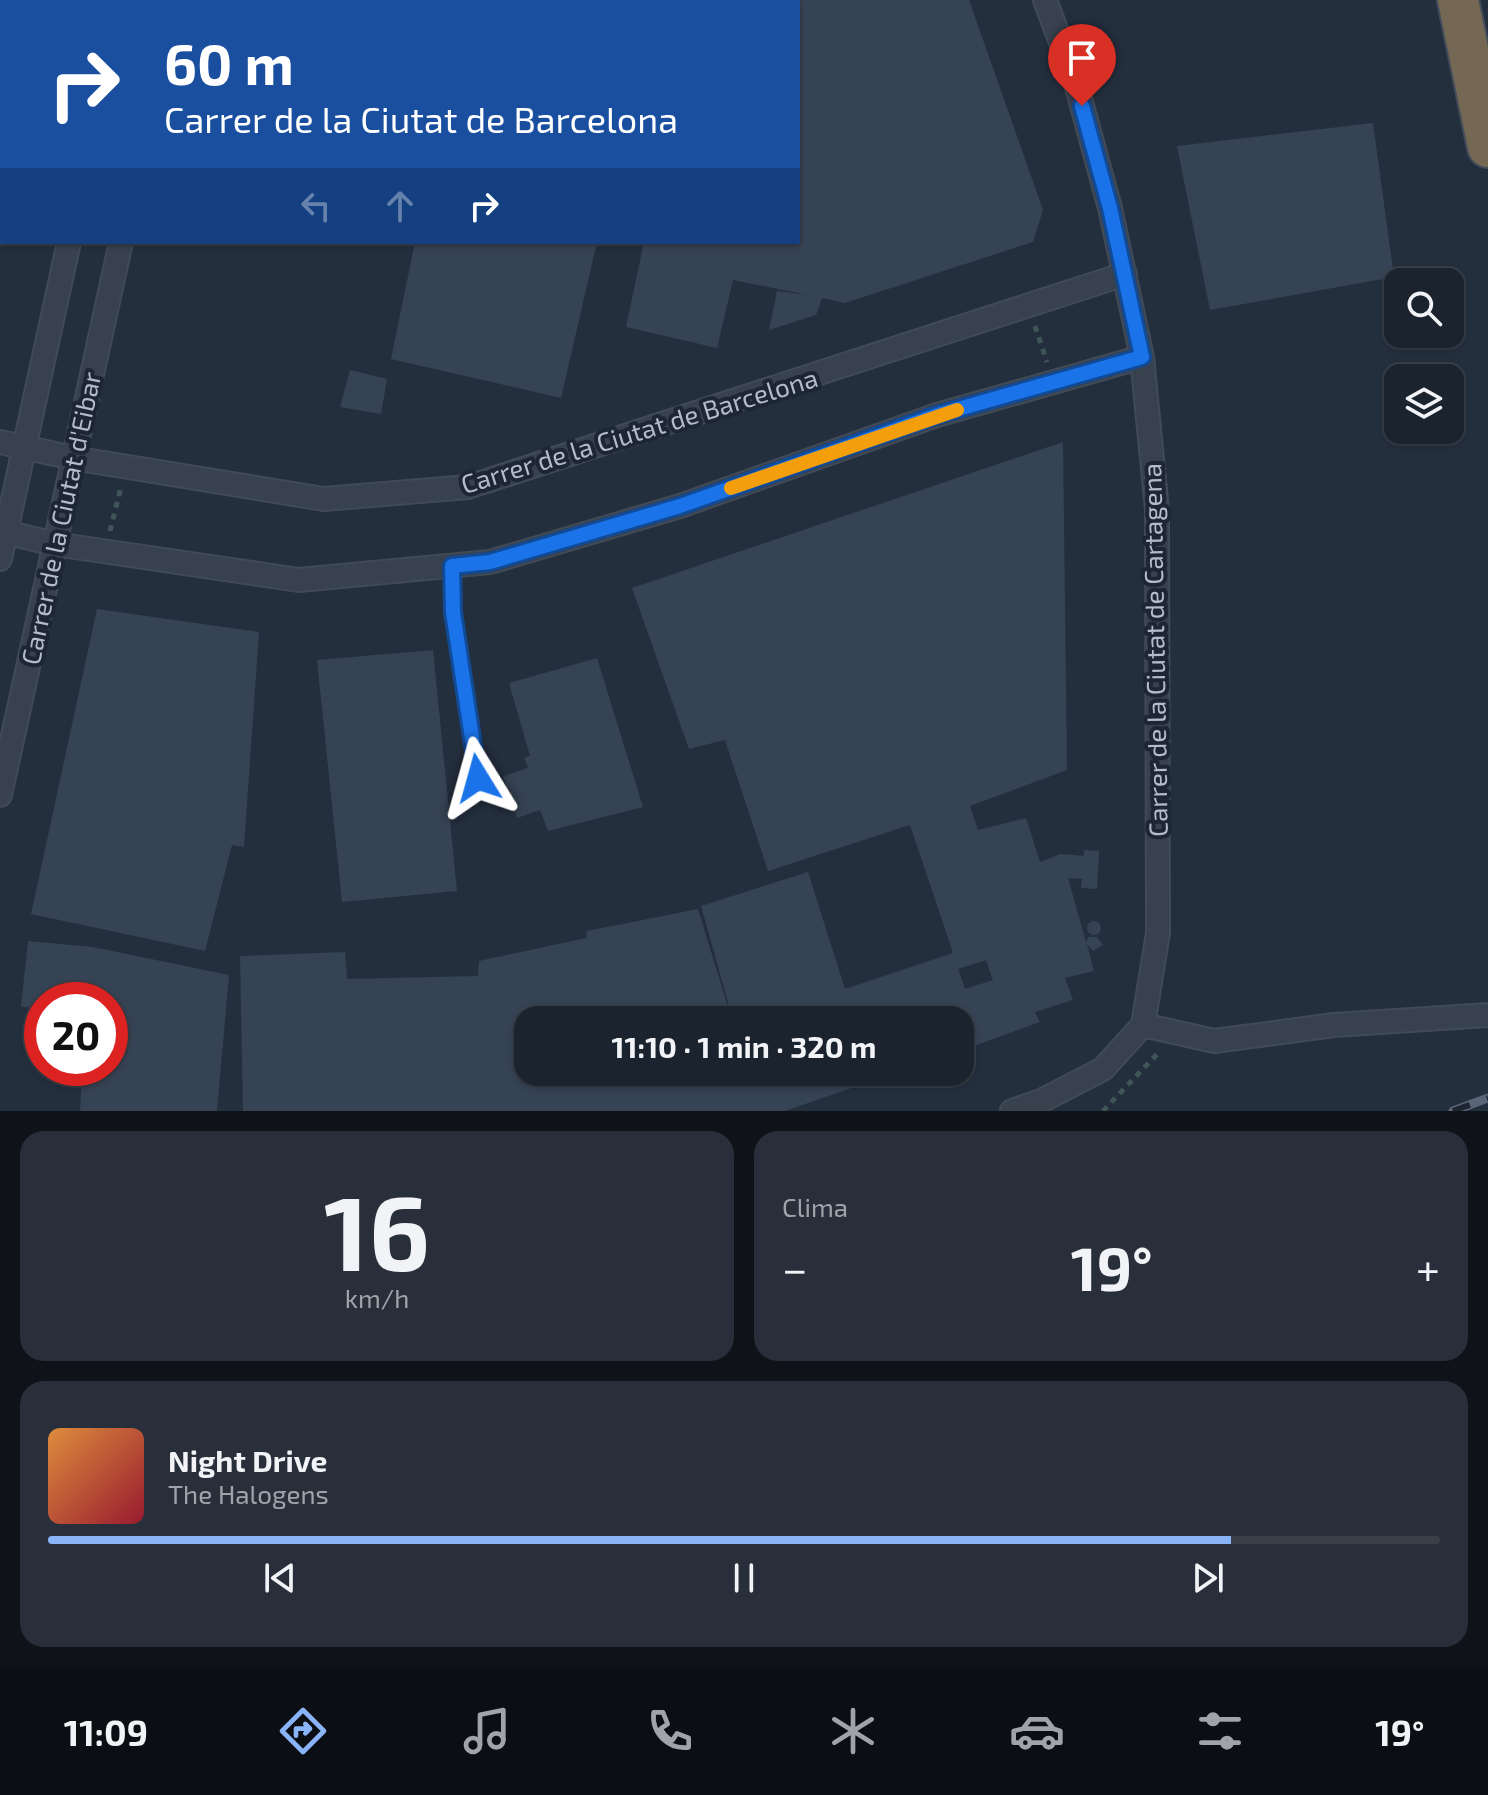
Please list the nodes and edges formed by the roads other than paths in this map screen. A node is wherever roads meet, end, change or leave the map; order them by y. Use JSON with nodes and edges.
{"nodes":[{"id":1,"x":1045,"y":0,"type":"edge"},
{"id":2,"x":1458,"y":0,"type":"edge"},
{"id":3,"x":1488,"y":147,"type":"edge"},
{"id":4,"x":69,"y":244,"type":"edge"},
{"id":5,"x":121,"y":244,"type":"edge"},
{"id":6,"x":1125,"y":274,"type":"junction"},
{"id":7,"x":1142,"y":357,"type":"junction"},
{"id":8,"x":0,"y":442,"type":"edge"},
{"id":9,"x":24,"y":447,"type":"junction"},
{"id":10,"x":73,"y":458,"type":"junction"},
{"id":11,"x":3,"y":532,"type":"edge"},
{"id":12,"x":55,"y":544,"type":"junction"},
{"id":13,"x":0,"y":559,"type":"edge"},
{"id":14,"x":452,"y":566,"type":"junction"},
{"id":15,"x":478,"y":778,"type":"dead end"},
{"id":16,"x":0,"y":795,"type":"edge"},
{"id":17,"x":1488,"y":1015,"type":"edge"},
{"id":18,"x":1143,"y":1025,"type":"junction"},
{"id":19,"x":1012,"y":1111,"type":"edge"}],
"edges":[{"from":1,"to":6,"type":"street","name":"Carrer de la Ciutat de Cartagena"},
{"from":2,"to":3,"type":"highway"},
{"from":4,"to":9,"type":"street","name":"Carrer de la Ciutat d'Eibar"},
{"from":5,"to":10,"type":"street","name":"Carrer de la Ciutat d'Eibar"},
{"from":6,"to":7,"type":"street","name":"Carrer de la Ciutat de Cartagena"},
{"from":6,"to":10,"type":"street","name":"Carrer de la Ciutat de Barcelona"},
{"from":7,"to":14,"type":"street"},
{"from":7,"to":18,"type":"street","name":"Carrer de la Ciutat de Cartagena"},
{"from":8,"to":9,"type":"street","name":"Carrer de la Ciutat de Barcelona"},
{"from":9,"to":10,"type":"street","name":"Carrer de la Ciutat de Barcelona"},
{"from":9,"to":11,"type":"street","name":"Carrer de la Ciutat d'Eibar"},
{"from":10,"to":12,"type":"street","name":"Carrer de la Ciutat d'Eibar"},
{"from":11,"to":12,"type":"street"},
{"from":11,"to":13,"type":"street","name":"Carrer de la Ciutat d'Eibar"},
{"from":12,"to":14,"type":"street"},
{"from":12,"to":16,"type":"street","name":"Carrer de la Ciutat d'Eibar"},
{"from":14,"to":15,"type":"lane"},
{"from":17,"to":18,"type":"street"},
{"from":18,"to":19,"type":"street"}]}
